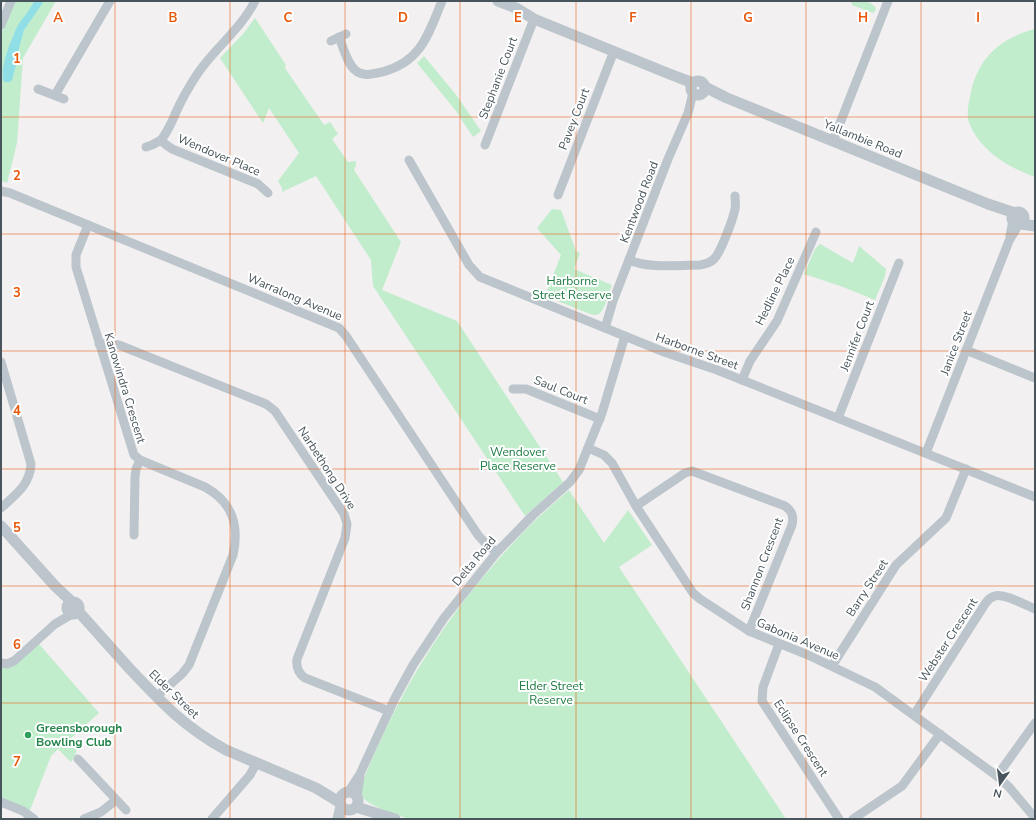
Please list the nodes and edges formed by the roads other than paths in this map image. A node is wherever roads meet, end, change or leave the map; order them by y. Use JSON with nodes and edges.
{"nodes":[{"id":1,"x":11,"y":1,"type":"edge"},
{"id":2,"x":110,"y":1,"type":"edge"},
{"id":3,"x":254,"y":1,"type":"edge"},
{"id":4,"x":442,"y":1,"type":"edge"},
{"id":5,"x":488,"y":1,"type":"edge"},
{"id":6,"x":498,"y":1,"type":"edge"},
{"id":7,"x":888,"y":1,"type":"edge"},
{"id":8,"x":534,"y":19,"type":"junction"},
{"id":9,"x":1,"y":25,"type":"edge"},
{"id":10,"x":339,"y":37,"type":"dead end"},
{"id":11,"x":614,"y":52,"type":"junction"},
{"id":12,"x":38,"y":89,"type":"dead end"},
{"id":13,"x":697,"y":90,"type":"junction"},
{"id":14,"x":55,"y":95,"type":"junction"},
{"id":15,"x":64,"y":99,"type":"dead end"},
{"id":16,"x":161,"y":140,"type":"junction"},
{"id":17,"x":833,"y":141,"type":"junction"},
{"id":18,"x":485,"y":145,"type":"dead end"},
{"id":19,"x":146,"y":146,"type":"dead end"},
{"id":20,"x":409,"y":160,"type":"dead end"},
{"id":21,"x":1,"y":188,"type":"edge"},
{"id":22,"x":6,"y":192,"type":"edge"},
{"id":23,"x":268,"y":193,"type":"dead end"},
{"id":24,"x":558,"y":195,"type":"dead end"},
{"id":25,"x":735,"y":196,"type":"dead end"},
{"id":26,"x":1017,"y":220,"type":"junction"},
{"id":27,"x":1035,"y":222,"type":"edge"},
{"id":28,"x":88,"y":225,"type":"junction"},
{"id":29,"x":1035,"y":226,"type":"edge"},
{"id":30,"x":816,"y":232,"type":"dead end"},
{"id":31,"x":629,"y":260,"type":"junction"},
{"id":32,"x":899,"y":263,"type":"dead end"},
{"id":33,"x":602,"y":327,"type":"junction"},
{"id":34,"x":628,"y":338,"type":"junction"},
{"id":35,"x":99,"y":344,"type":"junction"},
{"id":36,"x":966,"y":350,"type":"junction"},
{"id":37,"x":1,"y":362,"type":"edge"},
{"id":38,"x":1035,"y":378,"type":"edge"},
{"id":39,"x":742,"y":380,"type":"junction"},
{"id":40,"x":513,"y":389,"type":"dead end"},
{"id":41,"x":838,"y":418,"type":"junction"},
{"id":42,"x":600,"y":419,"type":"junction"},
{"id":43,"x":588,"y":448,"type":"junction"},
{"id":44,"x":926,"y":453,"type":"junction"},
{"id":45,"x":140,"y":460,"type":"junction"},
{"id":46,"x":966,"y":469,"type":"junction"},
{"id":47,"x":1035,"y":497,"type":"edge"},
{"id":48,"x":636,"y":506,"type":"junction"},
{"id":49,"x":1,"y":508,"type":"edge"},
{"id":50,"x":1,"y":526,"type":"edge"},
{"id":51,"x":134,"y":535,"type":"dead end"},
{"id":52,"x":495,"y":555,"type":"junction"},
{"id":53,"x":72,"y":609,"type":"junction"},
{"id":54,"x":1035,"y":609,"type":"edge"},
{"id":55,"x":749,"y":631,"type":"junction"},
{"id":56,"x":779,"y":644,"type":"junction"},
{"id":57,"x":1,"y":663,"type":"edge"},
{"id":58,"x":832,"y":666,"type":"junction"},
{"id":59,"x":156,"y":698,"type":"junction"},
{"id":60,"x":389,"y":711,"type":"junction"},
{"id":61,"x":914,"y":715,"type":"junction"},
{"id":62,"x":1035,"y":723,"type":"edge"},
{"id":63,"x":940,"y":734,"type":"junction"},
{"id":64,"x":77,"y":758,"type":"dead end"},
{"id":65,"x":256,"y":764,"type":"junction"},
{"id":66,"x":997,"y":776,"type":"junction"},
{"id":67,"x":116,"y":800,"type":"junction"},
{"id":68,"x":349,"y":801,"type":"junction"},
{"id":69,"x":1,"y":802,"type":"edge"},
{"id":70,"x":126,"y":810,"type":"dead end"},
{"id":71,"x":393,"y":818,"type":"edge"},
{"id":72,"x":1035,"y":818,"type":"edge"},
{"id":73,"x":34,"y":819,"type":"edge"},
{"id":74,"x":84,"y":819,"type":"edge"},
{"id":75,"x":212,"y":819,"type":"edge"},
{"id":76,"x":338,"y":819,"type":"edge"},
{"id":77,"x":342,"y":819,"type":"edge"},
{"id":78,"x":839,"y":819,"type":"edge"},
{"id":79,"x":853,"y":819,"type":"edge"}],
"edges":[{"from":1,"to":9,"type":"street"},
{"from":2,"to":14,"type":"street"},
{"from":3,"to":16,"type":"street","name":"Wendover Place"},
{"from":4,"to":10,"type":"street"},
{"from":5,"to":8,"type":"street","name":"Yallambie Road"},
{"from":6,"to":8,"type":"street","name":"Yallambie Road"},
{"from":7,"to":17,"type":"street"},
{"from":8,"to":11,"type":"street","name":"Yallambie Road"},
{"from":8,"to":18,"type":"street","name":"Stephanie Court"},
{"from":11,"to":13,"type":"street","name":"Yallambie Road"},
{"from":11,"to":24,"type":"street","name":"Pavey Court"},
{"from":12,"to":14,"type":"street"},
{"from":13,"to":17,"type":"street","name":"Yallambie Road"},
{"from":13,"to":31,"type":"street","name":"Kentwood Road"},
{"from":14,"to":15,"type":"street"},
{"from":16,"to":19,"type":"street","name":"Wendover Place"},
{"from":16,"to":23,"type":"street","name":"Wendover Place"},
{"from":17,"to":26,"type":"street","name":"Yallambie Road"},
{"from":20,"to":33,"type":"street","name":"Harborne Street"},
{"from":21,"to":22,"type":"street","name":"Warralong Avenue"},
{"from":22,"to":28,"type":"street","name":"Warralong Avenue"},
{"from":25,"to":31,"type":"street"},
{"from":26,"to":27,"type":"street","name":"Yallambie Road"},
{"from":26,"to":29,"type":"street","name":"Yallambie Road"},
{"from":26,"to":36,"type":"street","name":"Janice Street"},
{"from":28,"to":35,"type":"street","name":"Kanowindra Crescent"},
{"from":28,"to":52,"type":"street","name":"Warralong Avenue"},
{"from":30,"to":39,"type":"street","name":"Hedline Place"},
{"from":31,"to":33,"type":"street","name":"Kentwood Road"},
{"from":32,"to":41,"type":"street","name":"Jennifer Court"},
{"from":33,"to":34,"type":"street","name":"Harborne Street"},
{"from":34,"to":39,"type":"street","name":"Harborne Street"},
{"from":34,"to":42,"type":"street","name":"Delta Road"},
{"from":35,"to":45,"type":"street","name":"Kanowindra Crescent"},
{"from":35,"to":60,"type":"street","name":"Narbethong Drive"},
{"from":36,"to":38,"type":"street"},
{"from":36,"to":44,"type":"street","name":"Janice Street"},
{"from":37,"to":49,"type":"street"},
{"from":39,"to":41,"type":"street","name":"Harborne Street"},
{"from":40,"to":42,"type":"street","name":"Saul Court"},
{"from":41,"to":44,"type":"street","name":"Harborne Street"},
{"from":42,"to":43,"type":"street","name":"Delta Road"},
{"from":43,"to":48,"type":"street","name":"Gabonia Avenue"},
{"from":43,"to":52,"type":"street","name":"Delta Road"},
{"from":44,"to":46,"type":"street","name":"Harborne Street"},
{"from":45,"to":51,"type":"street"},
{"from":45,"to":59,"type":"street","name":"Kanowindra Crescent"},
{"from":46,"to":47,"type":"street","name":"Harborne Street"},
{"from":46,"to":58,"type":"street","name":"Barry Street"},
{"from":48,"to":55,"type":"street","name":"Gabonia Avenue"},
{"from":48,"to":55,"type":"street","name":"Shannon Crescent"},
{"from":50,"to":53,"type":"street","name":"Elder Street"},
{"from":52,"to":60,"type":"street","name":"Delta Road"},
{"from":53,"to":57,"type":"street"},
{"from":53,"to":59,"type":"street","name":"Elder Street"},
{"from":54,"to":61,"type":"street","name":"Webster Crescent"},
{"from":55,"to":56,"type":"street","name":"Gabonia Avenue"},
{"from":56,"to":58,"type":"street","name":"Gabonia Avenue"},
{"from":56,"to":78,"type":"street","name":"Eclipse Crescent"},
{"from":58,"to":61,"type":"street","name":"Gabonia Avenue"},
{"from":59,"to":65,"type":"street","name":"Elder Street"},
{"from":60,"to":68,"type":"street","name":"Delta Road"},
{"from":61,"to":63,"type":"street","name":"Gabonia Avenue"},
{"from":62,"to":66,"type":"street"},
{"from":63,"to":66,"type":"street","name":"Gabonia Avenue"},
{"from":63,"to":79,"type":"street"},
{"from":64,"to":67,"type":"street"},
{"from":65,"to":68,"type":"street","name":"Elder Street"},
{"from":65,"to":75,"type":"street"},
{"from":66,"to":72,"type":"street","name":"Gabonia Avenue"},
{"from":67,"to":70,"type":"street"},
{"from":67,"to":74,"type":"street"},
{"from":68,"to":71,"type":"street","name":"Elder Street"},
{"from":68,"to":76,"type":"street","name":"Delta Road"},
{"from":68,"to":77,"type":"street","name":"Delta Road"},
{"from":69,"to":73,"type":"street"}]}
